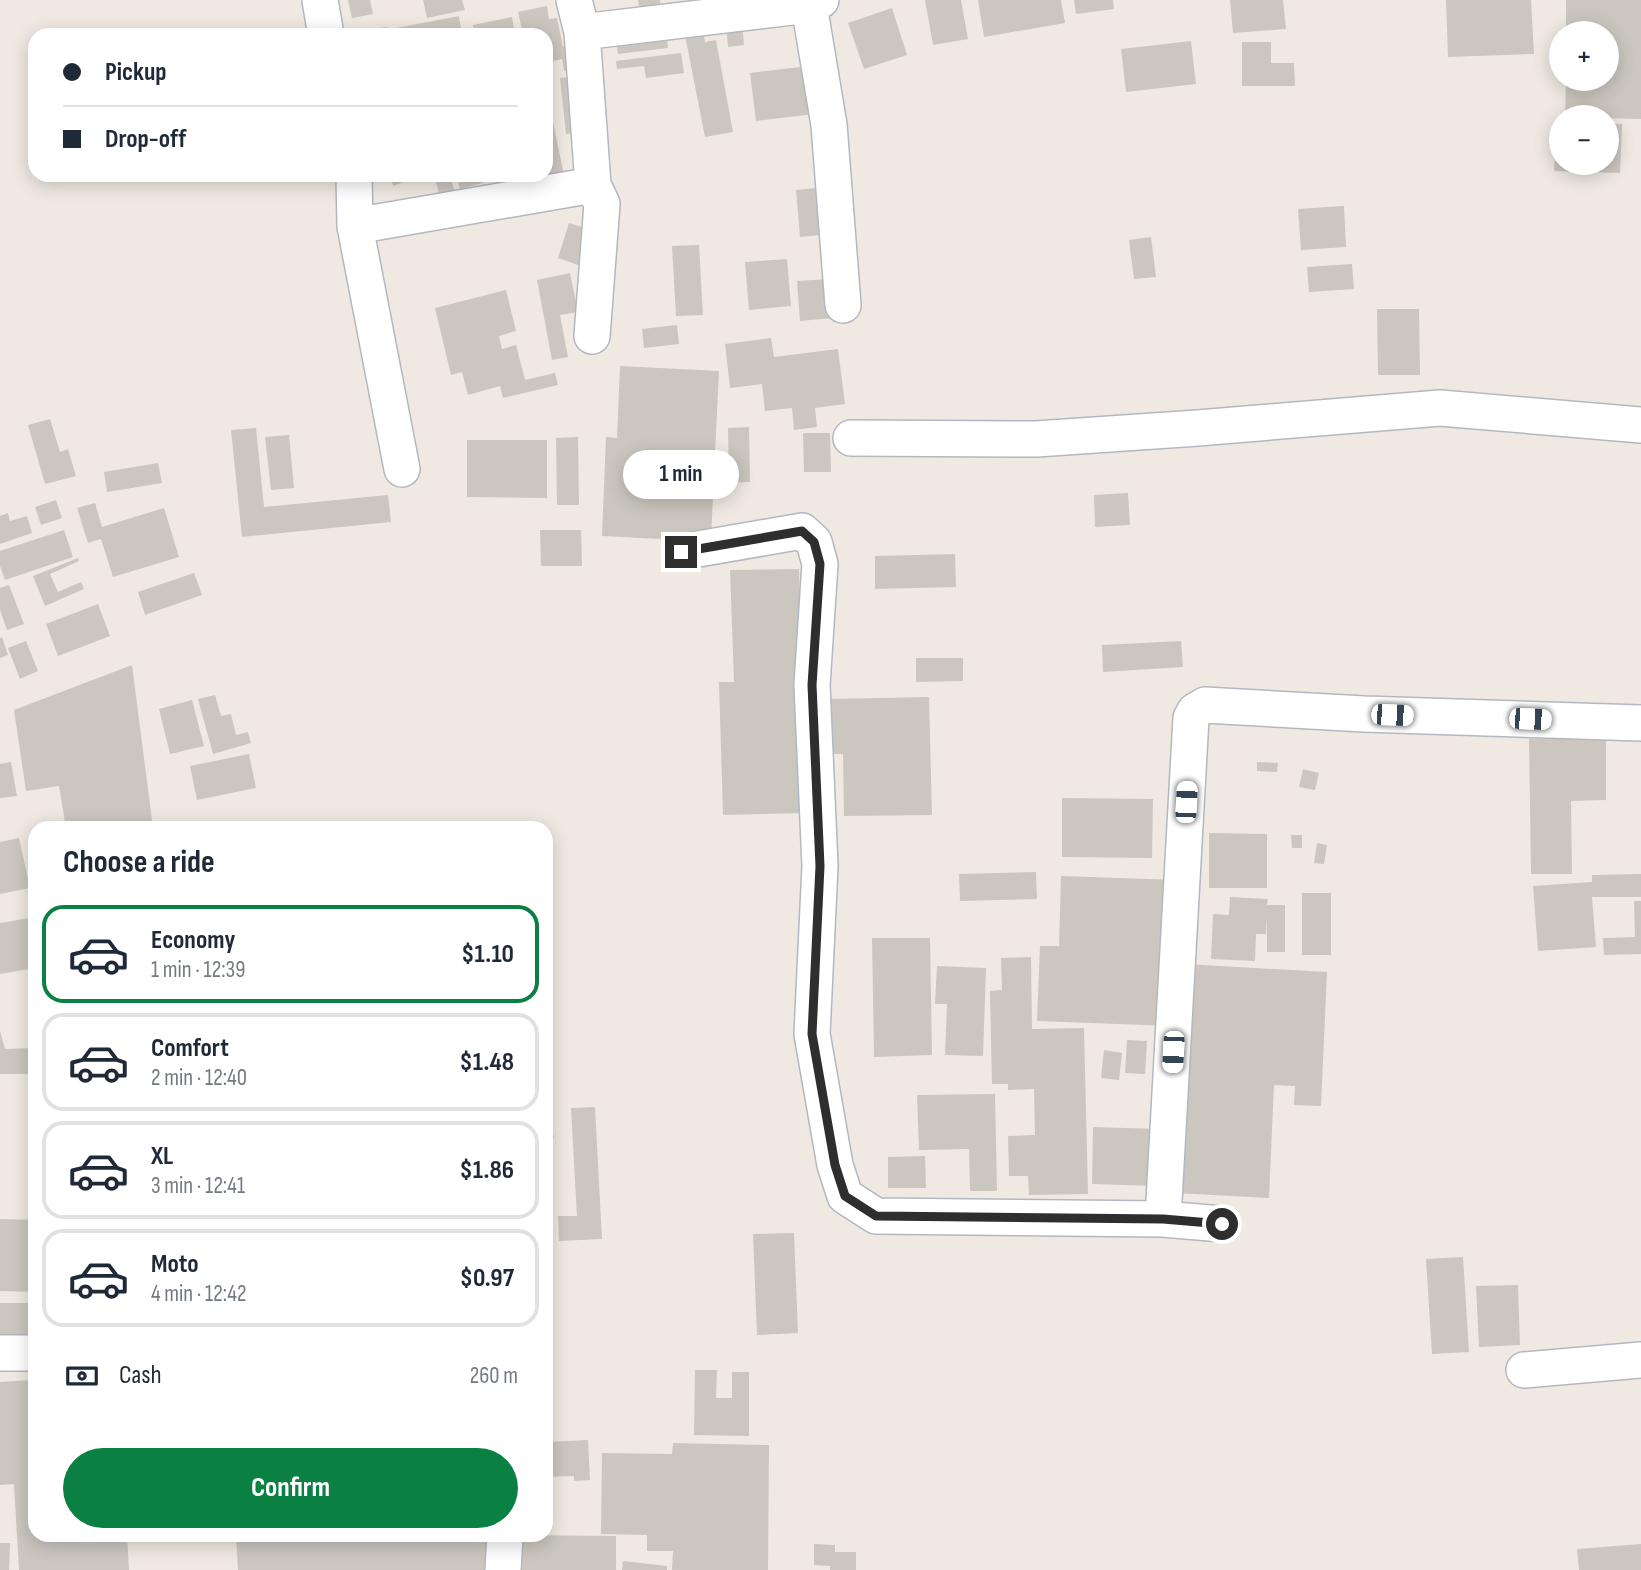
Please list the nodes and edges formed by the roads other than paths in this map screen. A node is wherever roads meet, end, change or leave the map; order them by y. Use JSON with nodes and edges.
{"nodes":[{"id":1,"x":320,"y":0,"type":"edge"},
{"id":2,"x":815,"y":2,"type":"edge"},
{"id":3,"x":578,"y":16,"type":"edge"},
{"id":4,"x":325,"y":28,"type":"edge"},
{"id":5,"x":354,"y":182,"type":"edge"},
{"id":6,"x":593,"y":185,"type":"junction"},
{"id":7,"x":355,"y":226,"type":"junction"},
{"id":8,"x":843,"y":305,"type":"dead end"},
{"id":9,"x":592,"y":336,"type":"dead end"},
{"id":10,"x":1641,"y":425,"type":"edge"},
{"id":11,"x":851,"y":438,"type":"dead end"},
{"id":12,"x":402,"y":469,"type":"dead end"},
{"id":13,"x":681,"y":552,"type":"dead end"},
{"id":14,"x":1641,"y":723,"type":"edge"},
{"id":15,"x":1163,"y":1219,"type":"junction"},
{"id":16,"x":1222,"y":1224,"type":"dead end"},
{"id":17,"x":0,"y":1353,"type":"edge"},
{"id":18,"x":28,"y":1353,"type":"edge"},
{"id":19,"x":1641,"y":1360,"type":"edge"},
{"id":20,"x":1524,"y":1370,"type":"dead end"},
{"id":21,"x":505,"y":1542,"type":"edge"},
{"id":22,"x":503,"y":1570,"type":"edge"}],
"edges":[{"from":1,"to":4,"type":"street"},
{"from":2,"to":3,"type":"street"},
{"from":2,"to":8,"type":"street"},
{"from":3,"to":6,"type":"street"},
{"from":5,"to":7,"type":"street"},
{"from":6,"to":7,"type":"street"},
{"from":6,"to":9,"type":"street"},
{"from":7,"to":12,"type":"street"},
{"from":10,"to":11,"type":"street"},
{"from":13,"to":15,"type":"street"},
{"from":14,"to":15,"type":"street"},
{"from":15,"to":16,"type":"street"},
{"from":17,"to":18,"type":"street"},
{"from":19,"to":20,"type":"street"},
{"from":21,"to":22,"type":"street"}]}
